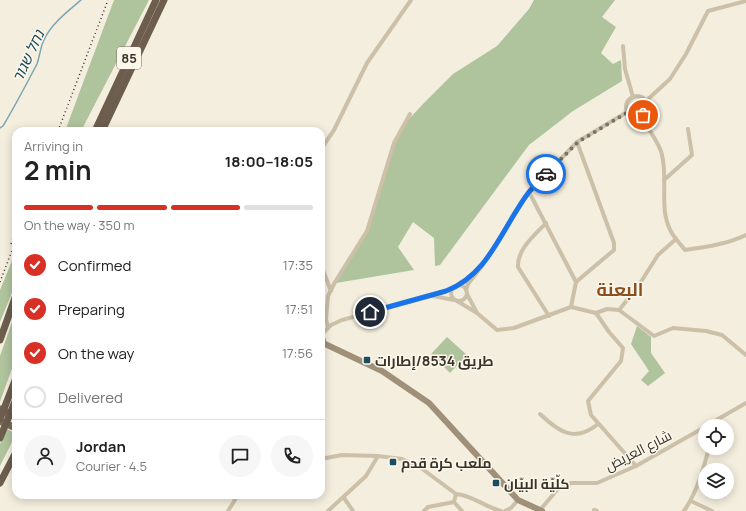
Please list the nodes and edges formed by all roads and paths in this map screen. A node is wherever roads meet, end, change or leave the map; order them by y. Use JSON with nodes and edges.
{"nodes":[{"id":1,"x":156,"y":0,"type":"edge"},
{"id":2,"x":164,"y":0,"type":"edge"},
{"id":3,"x":411,"y":0,"type":"edge"},
{"id":4,"x":746,"y":2,"type":"edge"},
{"id":5,"x":623,"y":46,"type":"dead end"},
{"id":6,"x":633,"y":97,"type":"junction"},
{"id":7,"x":646,"y":101,"type":"junction"},
{"id":8,"x":116,"y":102,"type":"junction"},
{"id":9,"x":628,"y":112,"type":"junction"},
{"id":10,"x":410,"y":114,"type":"dead end"},
{"id":11,"x":101,"y":116,"type":"junction"},
{"id":12,"x":641,"y":117,"type":"junction"},
{"id":13,"x":93,"y":127,"type":"edge"},
{"id":14,"x":97,"y":127,"type":"edge"},
{"id":15,"x":104,"y":127,"type":"edge"},
{"id":16,"x":107,"y":127,"type":"edge"},
{"id":17,"x":688,"y":130,"type":"dead end"},
{"id":18,"x":578,"y":142,"type":"junction"},
{"id":19,"x":325,"y":143,"type":"edge"},
{"id":20,"x":664,"y":180,"type":"junction"},
{"id":21,"x":530,"y":192,"type":"junction"},
{"id":22,"x":546,"y":223,"type":"junction"},
{"id":23,"x":746,"y":235,"type":"edge"},
{"id":24,"x":676,"y":239,"type":"junction"},
{"id":25,"x":482,"y":266,"type":"junction"},
{"id":26,"x":325,"y":275,"type":"edge"},
{"id":27,"x":576,"y":282,"type":"junction"},
{"id":28,"x":455,"y":287,"type":"junction"},
{"id":29,"x":331,"y":291,"type":"junction"},
{"id":30,"x":466,"y":292,"type":"junction"},
{"id":31,"x":431,"y":296,"type":"junction"},
{"id":32,"x":456,"y":300,"type":"junction"},
{"id":33,"x":12,"y":306,"type":"edge"},
{"id":34,"x":571,"y":307,"type":"junction"},
{"id":35,"x":620,"y":310,"type":"junction"},
{"id":36,"x":477,"y":313,"type":"junction"},
{"id":37,"x":596,"y":313,"type":"junction"},
{"id":38,"x":549,"y":316,"type":"junction"},
{"id":39,"x":328,"y":328,"type":"junction"},
{"id":40,"x":325,"y":331,"type":"edge"},
{"id":41,"x":0,"y":340,"type":"edge"},
{"id":42,"x":325,"y":346,"type":"edge"},
{"id":43,"x":746,"y":355,"type":"edge"},
{"id":44,"x":12,"y":388,"type":"edge"},
{"id":45,"x":746,"y":403,"type":"edge"},
{"id":46,"x":0,"y":409,"type":"edge"},
{"id":47,"x":12,"y":409,"type":"edge"},
{"id":48,"x":540,"y":414,"type":"dead end"},
{"id":49,"x":12,"y":415,"type":"edge"},
{"id":50,"x":720,"y":419,"type":"edge"},
{"id":51,"x":0,"y":420,"type":"edge"},
{"id":52,"x":598,"y":424,"type":"junction"},
{"id":53,"x":12,"y":426,"type":"edge"},
{"id":54,"x":698,"y":431,"type":"edge"},
{"id":55,"x":0,"y":438,"type":"edge"},
{"id":56,"x":707,"y":455,"type":"edge"},
{"id":57,"x":378,"y":456,"type":"junction"},
{"id":58,"x":325,"y":458,"type":"edge"},
{"id":59,"x":12,"y":461,"type":"edge"},
{"id":60,"x":636,"y":466,"type":"junction"},
{"id":61,"x":1,"y":481,"type":"edge"},
{"id":62,"x":456,"y":494,"type":"junction"},
{"id":63,"x":344,"y":498,"type":"junction"},
{"id":64,"x":236,"y":499,"type":"edge"},
{"id":65,"x":518,"y":500,"type":"junction"},
{"id":66,"x":691,"y":501,"type":"junction"},
{"id":67,"x":454,"y":502,"type":"junction"},
{"id":68,"x":541,"y":510,"type":"edge"},
{"id":69,"x":228,"y":511,"type":"edge"},
{"id":70,"x":328,"y":511,"type":"edge"},
{"id":71,"x":353,"y":511,"type":"edge"},
{"id":72,"x":424,"y":511,"type":"edge"},
{"id":73,"x":462,"y":511,"type":"edge"},
{"id":74,"x":501,"y":511,"type":"edge"},
{"id":75,"x":505,"y":511,"type":"edge"},
{"id":76,"x":684,"y":511,"type":"edge"},
{"id":77,"x":712,"y":511,"type":"edge"}],
"edges":[{"from":1,"to":11,"type":"highway","number":"85"},
{"from":2,"to":8,"type":"highway","number":"85"},
{"from":3,"to":19,"type":"street"},
{"from":4,"to":7,"type":"street"},
{"from":5,"to":6,"type":"street"},
{"from":6,"to":7,"type":"street"},
{"from":6,"to":9,"type":"street"},
{"from":7,"to":12,"type":"street"},
{"from":8,"to":15,"type":"highway","number":"85"},
{"from":8,"to":16,"type":"highway"},
{"from":9,"to":12,"type":"street"},
{"from":9,"to":18,"type":"street"},
{"from":10,"to":29,"type":"street"},
{"from":11,"to":13,"type":"highway"},
{"from":11,"to":14,"type":"highway","number":"85"},
{"from":12,"to":20,"type":"street"},
{"from":17,"to":20,"type":"street"},
{"from":18,"to":21,"type":"street"},
{"from":18,"to":27,"type":"street"},
{"from":20,"to":24,"type":"street"},
{"from":21,"to":22,"type":"street"},
{"from":21,"to":25,"type":"street"},
{"from":22,"to":27,"type":"street"},
{"from":22,"to":38,"type":"street"},
{"from":23,"to":24,"type":"street"},
{"from":24,"to":35,"type":"street"},
{"from":25,"to":28,"type":"street"},
{"from":25,"to":30,"type":"street"},
{"from":26,"to":29,"type":"street"},
{"from":27,"to":34,"type":"street"},
{"from":28,"to":30,"type":"street"},
{"from":28,"to":31,"type":"street"},
{"from":28,"to":32,"type":"street"},
{"from":29,"to":39,"type":"street"},
{"from":30,"to":32,"type":"street"},
{"from":30,"to":36,"type":"street"},
{"from":31,"to":32,"type":"street"},
{"from":31,"to":39,"type":"street"},
{"from":32,"to":36,"type":"street"},
{"from":33,"to":41,"type":"highway"},
{"from":34,"to":37,"type":"street"},
{"from":34,"to":38,"type":"street"},
{"from":35,"to":37,"type":"street"},
{"from":35,"to":43,"type":"street"},
{"from":36,"to":38,"type":"street"},
{"from":37,"to":52,"type":"street"},
{"from":39,"to":40,"type":"street"},
{"from":42,"to":65,"type":"main road"},
{"from":44,"to":51,"type":"highway"},
{"from":45,"to":50,"type":"street","name":"شارع العريض"},
{"from":46,"to":49,"type":"main road"},
{"from":47,"to":55,"type":"highway"},
{"from":48,"to":52,"type":"street"},
{"from":51,"to":53,"type":"main road"},
{"from":52,"to":60,"type":"street"},
{"from":54,"to":60,"type":"street","name":"شارع العريض"},
{"from":56,"to":66,"type":"street"},
{"from":57,"to":58,"type":"street"},
{"from":57,"to":62,"type":"street"},
{"from":57,"to":63,"type":"street"},
{"from":59,"to":61,"type":"highway"},
{"from":60,"to":68,"type":"street","name":"شارع العريض"},
{"from":62,"to":67,"type":"street"},
{"from":62,"to":74,"type":"street"},
{"from":63,"to":70,"type":"street"},
{"from":63,"to":71,"type":"street"},
{"from":64,"to":69,"type":"street"},
{"from":65,"to":68,"type":"main road"},
{"from":65,"to":75,"type":"street"},
{"from":66,"to":76,"type":"street"},
{"from":66,"to":77,"type":"street"},
{"from":67,"to":72,"type":"street"},
{"from":67,"to":73,"type":"street"}]}
